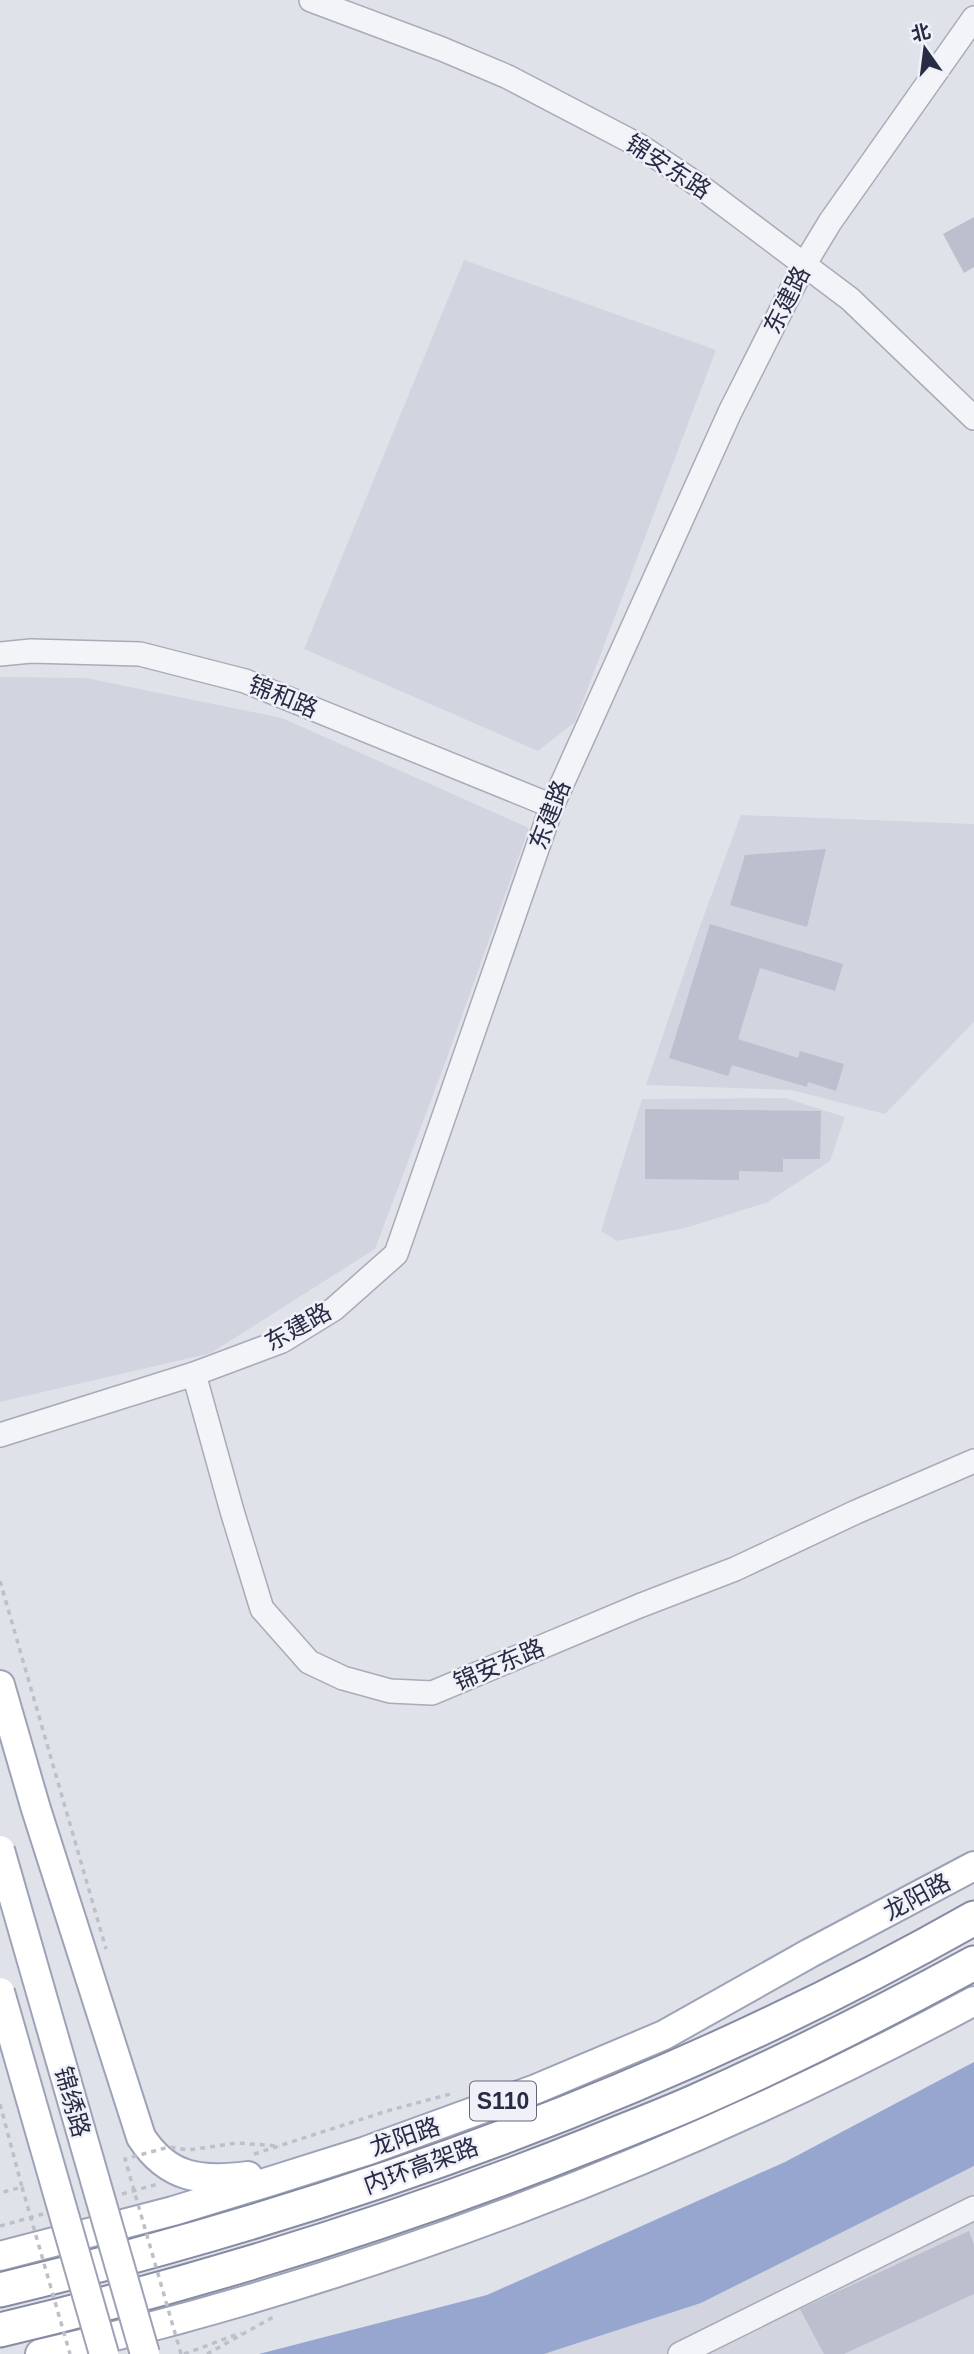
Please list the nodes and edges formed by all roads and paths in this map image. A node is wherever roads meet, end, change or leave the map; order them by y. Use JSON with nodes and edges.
{"nodes":[{"id":1,"x":311,"y":0,"type":"edge"},
{"id":2,"x":974,"y":18,"type":"edge"},
{"id":3,"x":804,"y":265,"type":"junction"},
{"id":4,"x":974,"y":418,"type":"edge"},
{"id":5,"x":0,"y":654,"type":"edge"},
{"id":6,"x":552,"y":806,"type":"junction"},
{"id":7,"x":194,"y":1374,"type":"junction"},
{"id":8,"x":0,"y":1435,"type":"edge"},
{"id":9,"x":974,"y":1461,"type":"edge"},
{"id":10,"x":0,"y":1581,"type":"edge"},
{"id":11,"x":0,"y":1685,"type":"edge"},
{"id":12,"x":0,"y":1850,"type":"edge"},
{"id":13,"x":974,"y":1866,"type":"edge"},
{"id":14,"x":974,"y":1899,"type":"edge"},
{"id":15,"x":974,"y":1918,"type":"edge"},
{"id":16,"x":108,"y":1954,"type":"dead end"},
{"id":17,"x":974,"y":1963,"type":"edge"},
{"id":18,"x":0,"y":1992,"type":"edge"},
{"id":19,"x":974,"y":2001,"type":"edge"},
{"id":20,"x":773,"y":2021,"type":"junction"},
{"id":21,"x":456,"y":2093,"type":"dead end"},
{"id":22,"x":0,"y":2104,"type":"edge"},
{"id":23,"x":407,"y":2137,"type":"junction"},
{"id":24,"x":166,"y":2140,"type":"dead end"},
{"id":25,"x":280,"y":2146,"type":"junction"},
{"id":26,"x":169,"y":2147,"type":"junction"},
{"id":27,"x":245,"y":2157,"type":"dead end"},
{"id":28,"x":184,"y":2174,"type":"junction"},
{"id":29,"x":22,"y":2187,"type":"junction"},
{"id":30,"x":0,"y":2193,"type":"edge"},
{"id":31,"x":114,"y":2196,"type":"dead end"},
{"id":32,"x":974,"y":2208,"type":"edge"},
{"id":33,"x":51,"y":2212,"type":"dead end"},
{"id":34,"x":0,"y":2226,"type":"edge"},
{"id":35,"x":0,"y":2256,"type":"edge"},
{"id":36,"x":0,"y":2290,"type":"edge"},
{"id":37,"x":0,"y":2330,"type":"edge"},
{"id":38,"x":251,"y":2330,"type":"dead end"},
{"id":39,"x":40,"y":2354,"type":"edge"},
{"id":40,"x":69,"y":2354,"type":"edge"},
{"id":41,"x":104,"y":2354,"type":"edge"},
{"id":42,"x":145,"y":2354,"type":"edge"},
{"id":43,"x":182,"y":2354,"type":"edge"},
{"id":44,"x":680,"y":2354,"type":"edge"}],
"edges":[{"from":1,"to":3,"type":"street","name":"锦安东路"},
{"from":2,"to":3,"type":"street","name":"东建路"},
{"from":3,"to":4,"type":"street","name":"锦安东路"},
{"from":3,"to":6,"type":"street","name":"东建路"},
{"from":5,"to":6,"type":"street","name":"锦和路"},
{"from":6,"to":7,"type":"street","name":"东建路"},
{"from":7,"to":8,"type":"street","name":"东建路"},
{"from":7,"to":9,"type":"street","name":"锦安东路"},
{"from":10,"to":16,"type":"path"},
{"from":11,"to":28,"type":"main road"},
{"from":12,"to":42,"type":"main road","name":"锦绣路","bridge":true},
{"from":13,"to":23,"type":"main road","name":"龙阳路","number":"S110"},
{"from":14,"to":20,"type":"highway"},
{"from":15,"to":20,"type":"highway","name":"内环高架路"},
{"from":17,"to":37,"type":"highway","name":"内环高架路"},
{"from":18,"to":41,"type":"main road","name":"锦绣路","bridge":true},
{"from":19,"to":39,"type":"main road"},
{"from":20,"to":36,"type":"highway","name":"内环高架路"},
{"from":21,"to":25,"type":"path"},
{"from":22,"to":29,"type":"path"},
{"from":23,"to":28,"type":"main road"},
{"from":23,"to":35,"type":"main road","name":"龙阳路","number":"S110"},
{"from":24,"to":26,"type":"path"},
{"from":25,"to":26,"type":"path","bridge":true},
{"from":25,"to":27,"type":"path"},
{"from":26,"to":43,"type":"path","bridge":true},
{"from":28,"to":31,"type":"path"},
{"from":29,"to":30,"type":"path"},
{"from":29,"to":40,"type":"path","bridge":true},
{"from":32,"to":44,"type":"street"},
{"from":33,"to":34,"type":"path"},
{"from":38,"to":43,"type":"path"}]}
